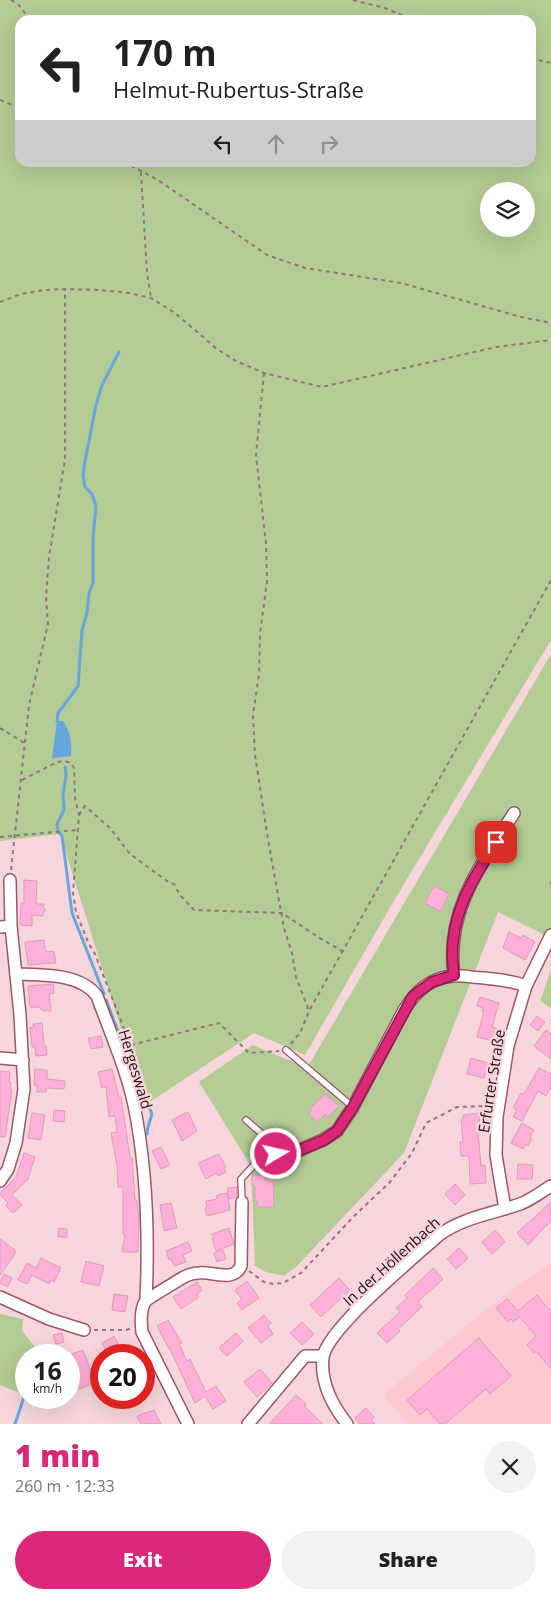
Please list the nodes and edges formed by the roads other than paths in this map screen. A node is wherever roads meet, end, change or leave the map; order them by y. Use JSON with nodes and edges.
{"nodes":[{"id":1,"x":514,"y":813,"type":"dead end"},
{"id":2,"x":10,"y":880,"type":"road end"},
{"id":3,"x":5,"y":926,"type":"edge"},
{"id":4,"x":551,"y":935,"type":"edge"},
{"id":5,"x":16,"y":974,"type":"junction"},
{"id":6,"x":454,"y":975,"type":"junction"},
{"id":7,"x":526,"y":986,"type":"junction"},
{"id":8,"x":286,"y":1050,"type":"road end"},
{"id":9,"x":0,"y":1058,"type":"edge"},
{"id":10,"x":23,"y":1060,"type":"junction"},
{"id":11,"x":353,"y":1107,"type":"junction"},
{"id":12,"x":246,"y":1120,"type":"dead end"},
{"id":13,"x":286,"y":1156,"type":"junction"},
{"id":14,"x":0,"y":1181,"type":"edge"},
{"id":15,"x":551,"y":1186,"type":"edge"},
{"id":16,"x":242,"y":1202,"type":"joint"},
{"id":17,"x":505,"y":1209,"type":"junction"},
{"id":18,"x":0,"y":1296,"type":"edge"},
{"id":19,"x":146,"y":1300,"type":"junction"},
{"id":20,"x":84,"y":1330,"type":"road end"},
{"id":21,"x":324,"y":1356,"type":"junction"},
{"id":22,"x":188,"y":1424,"type":"edge"},
{"id":23,"x":248,"y":1424,"type":"edge"},
{"id":24,"x":347,"y":1424,"type":"edge"}],
"edges":[{"from":1,"to":6,"type":"street"},
{"from":2,"to":3,"type":"street"},
{"from":3,"to":5,"type":"street"},
{"from":4,"to":7,"type":"street","name":"Erfurter Straße"},
{"from":5,"to":10,"type":"street"},
{"from":5,"to":19,"type":"street","name":"Hergeswald"},
{"from":6,"to":7,"type":"street"},
{"from":6,"to":11,"type":"street"},
{"from":7,"to":17,"type":"street","name":"Erfurter Straße"},
{"from":8,"to":11,"type":"lane"},
{"from":9,"to":10,"type":"street"},
{"from":10,"to":14,"type":"street"},
{"from":11,"to":13,"type":"street"},
{"from":12,"to":13,"type":"lane"},
{"from":13,"to":16,"type":"lane"},
{"from":15,"to":17,"type":"street","name":"In der Höllenbach"},
{"from":16,"to":19,"type":"street"},
{"from":17,"to":21,"type":"street","name":"In der Höllenbach"},
{"from":18,"to":20,"type":"street"},
{"from":19,"to":22,"type":"street","name":"Hergeswald"},
{"from":21,"to":23,"type":"street"},
{"from":21,"to":24,"type":"street"}]}
